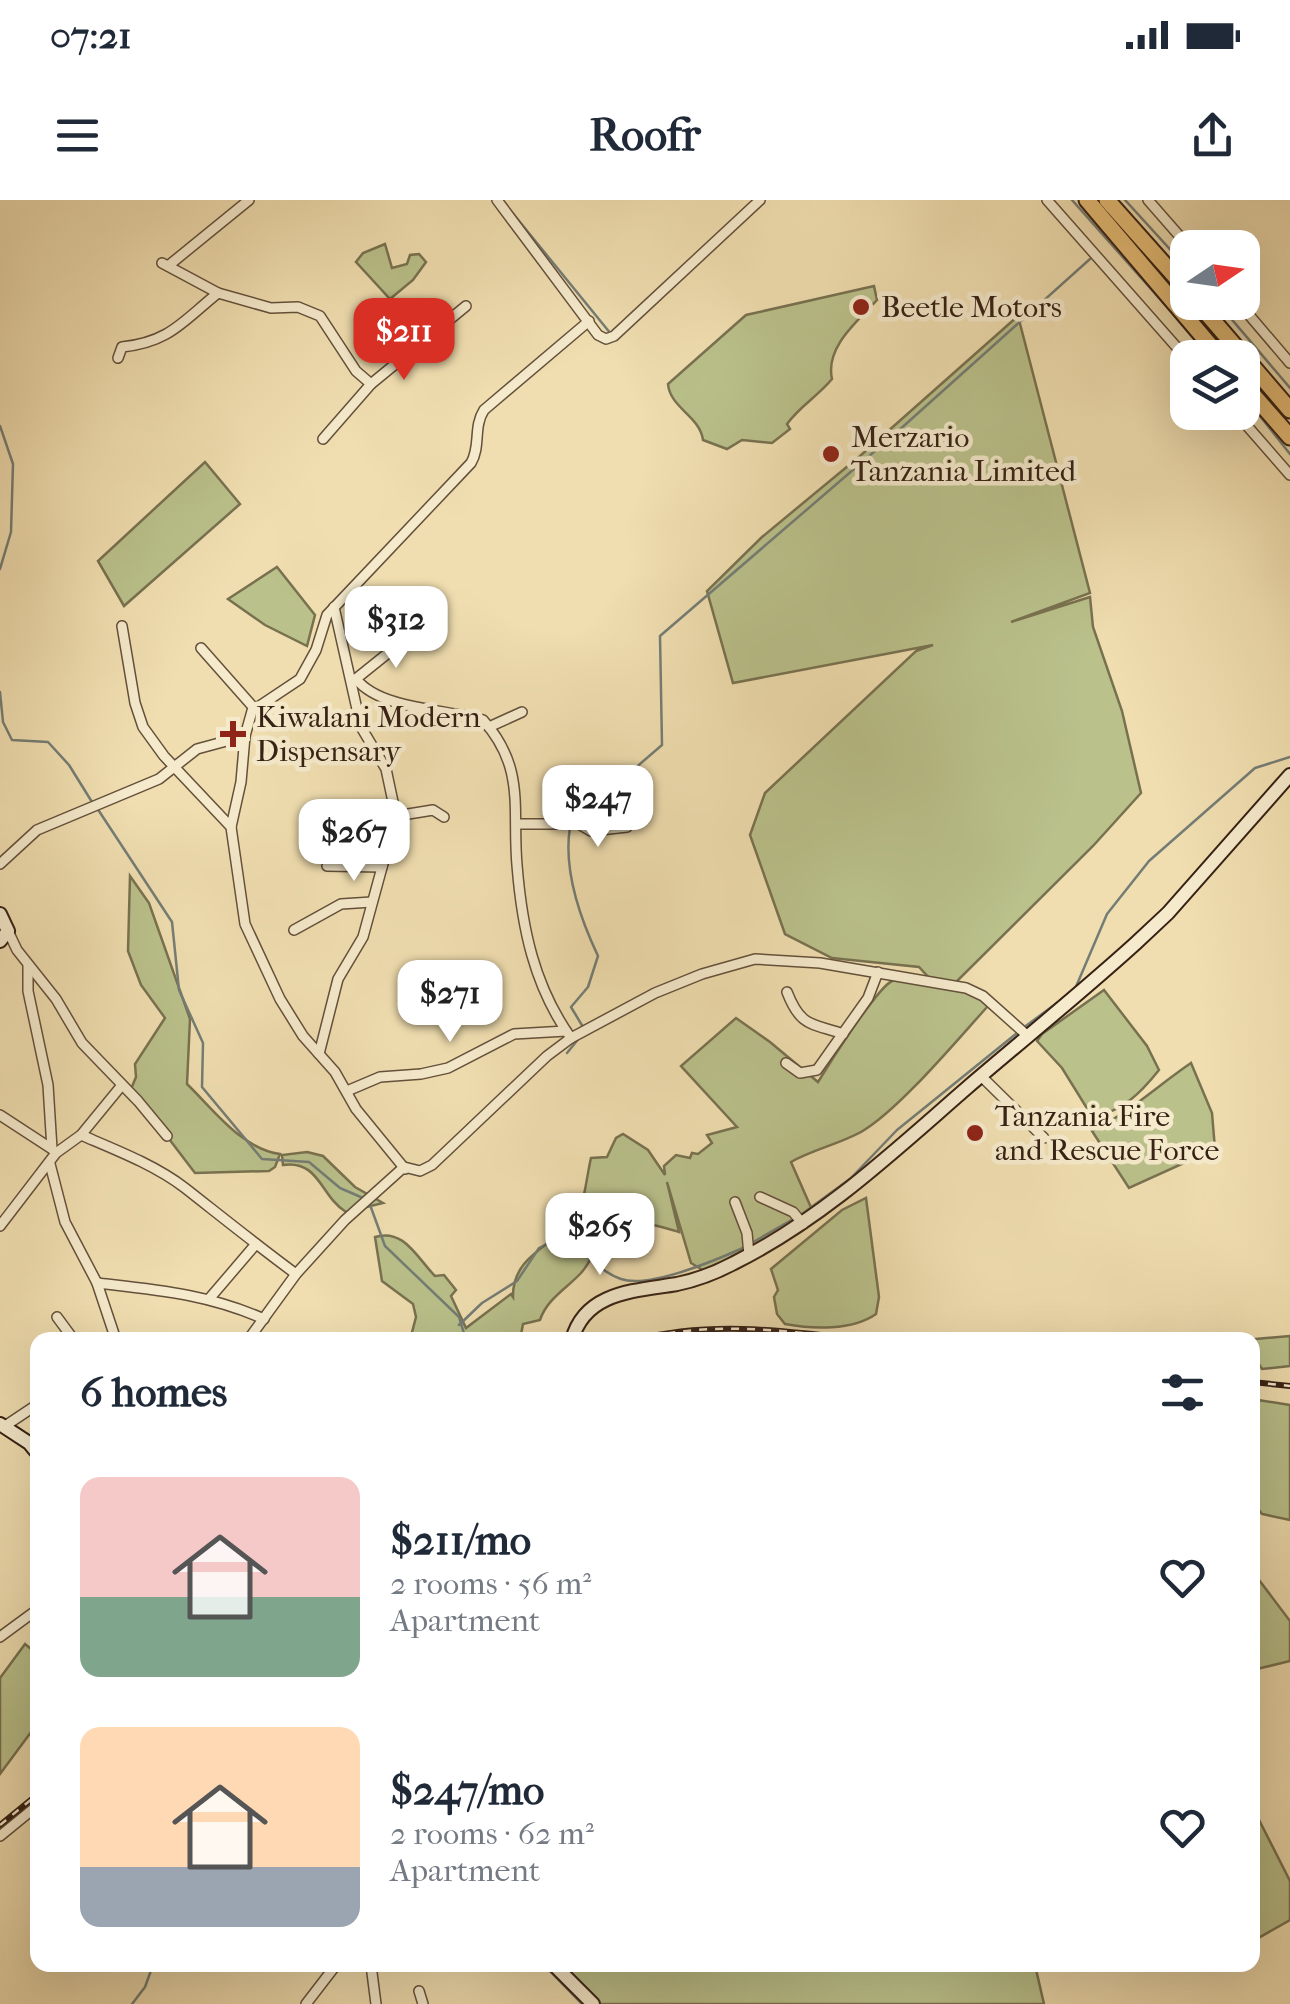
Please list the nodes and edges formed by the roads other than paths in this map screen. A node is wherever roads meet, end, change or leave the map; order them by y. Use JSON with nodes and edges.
{"nodes":[{"id":1,"x":249,"y":200,"type":"edge"},
{"id":2,"x":497,"y":200,"type":"edge"},
{"id":3,"x":760,"y":200,"type":"edge"},
{"id":4,"x":1047,"y":200,"type":"edge"},
{"id":5,"x":1087,"y":200,"type":"edge"},
{"id":6,"x":1107,"y":200,"type":"edge"},
{"id":7,"x":1148,"y":200,"type":"edge"},
{"id":8,"x":1174,"y":230,"type":"edge"},
{"id":9,"x":1170,"y":271,"type":"edge"},
{"id":10,"x":218,"y":293,"type":"junction"},
{"id":11,"x":466,"y":306,"type":"dead end"},
{"id":12,"x":1212,"y":320,"type":"edge"},
{"id":13,"x":1253,"y":320,"type":"edge"},
{"id":14,"x":589,"y":321,"type":"junction"},
{"id":15,"x":1170,"y":340,"type":"edge"},
{"id":16,"x":1207,"y":340,"type":"edge"},
{"id":17,"x":118,"y":358,"type":"dead end"},
{"id":18,"x":1290,"y":364,"type":"edge"},
{"id":19,"x":371,"y":384,"type":"junction"},
{"id":20,"x":1260,"y":403,"type":"edge"},
{"id":21,"x":1290,"y":410,"type":"edge"},
{"id":22,"x":1251,"y":430,"type":"edge"},
{"id":23,"x":1290,"y":437,"type":"edge"},
{"id":24,"x":323,"y":439,"type":"dead end"},
{"id":25,"x":1290,"y":475,"type":"edge"},
{"id":26,"x":334,"y":607,"type":"junction"},
{"id":27,"x":122,"y":626,"type":"dead end"},
{"id":28,"x":418,"y":629,"type":"dead end"},
{"id":29,"x":201,"y":648,"type":"dead end"},
{"id":30,"x":353,"y":682,"type":"junction"},
{"id":31,"x":254,"y":708,"type":"junction"},
{"id":32,"x":522,"y":712,"type":"dead end"},
{"id":33,"x":489,"y":727,"type":"junction"},
{"id":34,"x":245,"y":736,"type":"junction"},
{"id":35,"x":175,"y":766,"type":"junction"},
{"id":36,"x":1290,"y":775,"type":"edge"},
{"id":37,"x":396,"y":816,"type":"junction"},
{"id":38,"x":444,"y":818,"type":"dead end"},
{"id":39,"x":517,"y":824,"type":"junction"},
{"id":40,"x":231,"y":827,"type":"junction"},
{"id":41,"x":627,"y":827,"type":"dead end"},
{"id":42,"x":0,"y":864,"type":"edge"},
{"id":43,"x":327,"y":866,"type":"dead end"},
{"id":44,"x":382,"y":867,"type":"junction"},
{"id":45,"x":372,"y":902,"type":"junction"},
{"id":46,"x":0,"y":914,"type":"edge"},
{"id":47,"x":294,"y":930,"type":"dead end"},
{"id":48,"x":4,"y":936,"type":"edge"},
{"id":49,"x":28,"y":966,"type":"junction"},
{"id":50,"x":878,"y":972,"type":"junction"},
{"id":51,"x":787,"y":992,"type":"dead end"},
{"id":52,"x":568,"y":1034,"type":"junction"},
{"id":53,"x":843,"y":1034,"type":"junction"},
{"id":54,"x":1029,"y":1036,"type":"junction"},
{"id":55,"x":319,"y":1054,"type":"junction"},
{"id":56,"x":786,"y":1062,"type":"dead end"},
{"id":57,"x":980,"y":1076,"type":"junction"},
{"id":58,"x":122,"y":1085,"type":"junction"},
{"id":59,"x":347,"y":1091,"type":"junction"},
{"id":60,"x":0,"y":1115,"type":"edge"},
{"id":61,"x":81,"y":1135,"type":"junction"},
{"id":62,"x":167,"y":1136,"type":"dead end"},
{"id":63,"x":1044,"y":1138,"type":"dead end"},
{"id":64,"x":54,"y":1151,"type":"junction"},
{"id":65,"x":50,"y":1164,"type":"junction"},
{"id":66,"x":405,"y":1170,"type":"junction"},
{"id":67,"x":760,"y":1197,"type":"dead end"},
{"id":68,"x":735,"y":1202,"type":"dead end"},
{"id":69,"x":804,"y":1224,"type":"junction"},
{"id":70,"x":0,"y":1226,"type":"edge"},
{"id":71,"x":256,"y":1244,"type":"junction"},
{"id":72,"x":748,"y":1256,"type":"junction"},
{"id":73,"x":296,"y":1274,"type":"junction"},
{"id":74,"x":97,"y":1283,"type":"junction"},
{"id":75,"x":209,"y":1299,"type":"junction"},
{"id":76,"x":57,"y":1316,"type":"dead end"},
{"id":77,"x":264,"y":1319,"type":"junction"},
{"id":78,"x":68,"y":1332,"type":"edge"},
{"id":79,"x":113,"y":1332,"type":"edge"},
{"id":80,"x":254,"y":1332,"type":"edge"},
{"id":81,"x":576,"y":1332,"type":"edge"},
{"id":82,"x":30,"y":1409,"type":"edge"},
{"id":83,"x":2,"y":1425,"type":"edge"},
{"id":84,"x":30,"y":1444,"type":"edge"},
{"id":85,"x":30,"y":1616,"type":"edge"},
{"id":86,"x":0,"y":1637,"type":"edge"},
{"id":87,"x":30,"y":1812,"type":"edge"},
{"id":88,"x":0,"y":1836,"type":"edge"},
{"id":89,"x":331,"y":1972,"type":"edge"},
{"id":90,"x":372,"y":1972,"type":"edge"},
{"id":91,"x":561,"y":1972,"type":"edge"},
{"id":92,"x":419,"y":1991,"type":"dead end"},
{"id":93,"x":306,"y":2004,"type":"edge"},
{"id":94,"x":376,"y":2004,"type":"edge"},
{"id":95,"x":422,"y":2004,"type":"edge"},
{"id":96,"x":593,"y":2004,"type":"edge"}],
"edges":[{"from":1,"to":10,"type":"street"},
{"from":2,"to":14,"type":"street"},
{"from":3,"to":14,"type":"street"},
{"from":4,"to":15,"type":"street"},
{"from":5,"to":16,"type":"highway"},
{"from":6,"to":9,"type":"highway"},
{"from":7,"to":8,"type":"street"},
{"from":10,"to":17,"type":"street"},
{"from":10,"to":19,"type":"street"},
{"from":11,"to":19,"type":"street"},
{"from":12,"to":21,"type":"highway"},
{"from":13,"to":18,"type":"street"},
{"from":14,"to":26,"type":"street"},
{"from":19,"to":24,"type":"street"},
{"from":20,"to":23,"type":"highway"},
{"from":22,"to":25,"type":"street"},
{"from":26,"to":30,"type":"street"},
{"from":26,"to":31,"type":"street"},
{"from":27,"to":35,"type":"street"},
{"from":28,"to":30,"type":"street"},
{"from":29,"to":31,"type":"street"},
{"from":30,"to":33,"type":"street"},
{"from":30,"to":37,"type":"street"},
{"from":31,"to":34,"type":"street"},
{"from":32,"to":33,"type":"street"},
{"from":33,"to":39,"type":"street"},
{"from":34,"to":35,"type":"street"},
{"from":34,"to":40,"type":"street"},
{"from":35,"to":40,"type":"street"},
{"from":35,"to":42,"type":"street"},
{"from":36,"to":54,"type":"street"},
{"from":37,"to":38,"type":"street"},
{"from":37,"to":44,"type":"street"},
{"from":39,"to":41,"type":"street"},
{"from":39,"to":52,"type":"street"},
{"from":40,"to":55,"type":"street"},
{"from":43,"to":44,"type":"street"},
{"from":44,"to":45,"type":"street"},
{"from":45,"to":47,"type":"street"},
{"from":45,"to":55,"type":"street"},
{"from":46,"to":48,"type":"street"},
{"from":48,"to":49,"type":"street"},
{"from":49,"to":58,"type":"street"},
{"from":49,"to":64,"type":"street"},
{"from":50,"to":52,"type":"street"},
{"from":50,"to":53,"type":"street"},
{"from":50,"to":54,"type":"street"},
{"from":51,"to":53,"type":"street"},
{"from":52,"to":59,"type":"street"},
{"from":52,"to":66,"type":"street"},
{"from":53,"to":56,"type":"street"},
{"from":54,"to":57,"type":"street"},
{"from":55,"to":59,"type":"street"},
{"from":57,"to":63,"type":"street"},
{"from":57,"to":69,"type":"street"},
{"from":58,"to":61,"type":"street"},
{"from":58,"to":62,"type":"street"},
{"from":59,"to":66,"type":"street"},
{"from":60,"to":64,"type":"street"},
{"from":61,"to":64,"type":"street"},
{"from":61,"to":71,"type":"street"},
{"from":64,"to":65,"type":"street"},
{"from":65,"to":70,"type":"street"},
{"from":65,"to":74,"type":"street"},
{"from":66,"to":73,"type":"street"},
{"from":67,"to":69,"type":"street"},
{"from":68,"to":72,"type":"street"},
{"from":69,"to":72,"type":"street"},
{"from":71,"to":73,"type":"street"},
{"from":71,"to":75,"type":"street"},
{"from":72,"to":81,"type":"street"},
{"from":73,"to":77,"type":"street"},
{"from":74,"to":75,"type":"street"},
{"from":74,"to":79,"type":"street"},
{"from":75,"to":77,"type":"street"},
{"from":76,"to":78,"type":"street"},
{"from":77,"to":80,"type":"street"},
{"from":82,"to":83,"type":"street"},
{"from":83,"to":84,"type":"street"},
{"from":85,"to":86,"type":"street"},
{"from":87,"to":88,"type":"street"},
{"from":89,"to":93,"type":"street"},
{"from":90,"to":94,"type":"street"},
{"from":91,"to":96,"type":"street"},
{"from":92,"to":95,"type":"street"}]}
